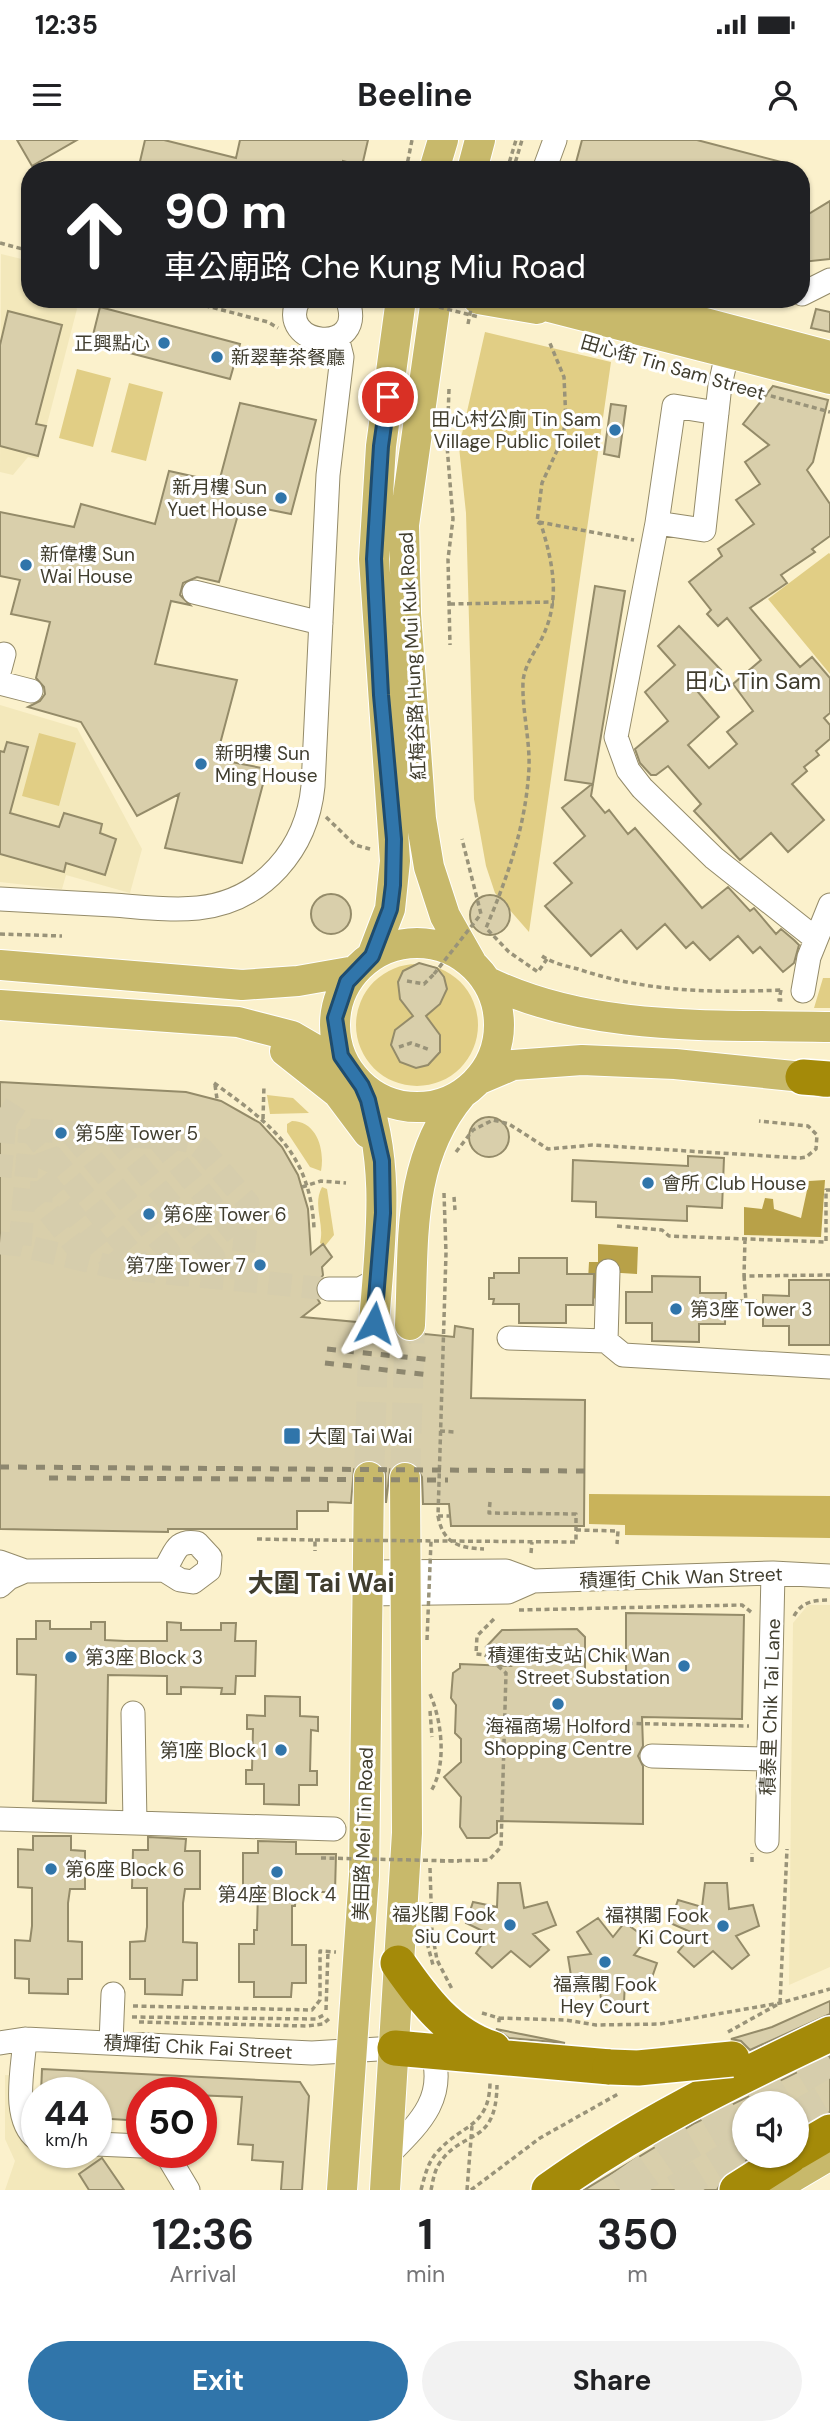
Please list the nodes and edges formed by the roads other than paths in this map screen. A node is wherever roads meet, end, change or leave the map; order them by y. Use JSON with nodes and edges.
{"nodes":[{"id":1,"x":443,"y":140,"type":"edge"},
{"id":2,"x":480,"y":140,"type":"edge"},
{"id":3,"x":555,"y":140,"type":"edge"},
{"id":4,"x":437,"y":161,"type":"edge"},
{"id":5,"x":474,"y":161,"type":"edge"},
{"id":6,"x":547,"y":161,"type":"edge"},
{"id":7,"x":830,"y":280,"type":"edge"},
{"id":8,"x":810,"y":290,"type":"edge"},
{"id":9,"x":293,"y":308,"type":"edge"},
{"id":10,"x":349,"y":308,"type":"edge"},
{"id":11,"x":402,"y":308,"type":"edge"},
{"id":12,"x":435,"y":308,"type":"edge"},
{"id":13,"x":546,"y":308,"type":"edge"},
{"id":14,"x":648,"y":308,"type":"edge"},
{"id":15,"x":474,"y":311,"type":"edge"},
{"id":16,"x":558,"y":312,"type":"junction"},
{"id":17,"x":337,"y":337,"type":"junction"},
{"id":18,"x":830,"y":356,"type":"edge"},
{"id":19,"x":724,"y":367,"type":"junction"},
{"id":20,"x":830,"y":379,"type":"edge"},
{"id":21,"x":717,"y":413,"type":"junction"},
{"id":22,"x":656,"y":533,"type":"junction"},
{"id":23,"x":194,"y":592,"type":"dead end"},
{"id":24,"x":321,"y":623,"type":"junction"},
{"id":25,"x":0,"y":683,"type":"edge"},
{"id":26,"x":31,"y":691,"type":"dead end"},
{"id":27,"x":0,"y":898,"type":"edge"},
{"id":28,"x":830,"y":905,"type":"edge"},
{"id":29,"x":816,"y":939,"type":"junction"},
{"id":30,"x":363,"y":963,"type":"junction"},
{"id":31,"x":0,"y":965,"type":"edge"},
{"id":32,"x":479,"y":972,"type":"junction"},
{"id":33,"x":792,"y":991,"type":"road end"},
{"id":34,"x":0,"y":1005,"type":"edge"},
{"id":35,"x":30,"y":1007,"type":"junction"},
{"id":36,"x":0,"y":1014,"type":"edge"},
{"id":37,"x":204,"y":1018,"type":"junction"},
{"id":38,"x":830,"y":1027,"type":"edge"},
{"id":39,"x":354,"y":1077,"type":"junction"},
{"id":40,"x":821,"y":1080,"type":"edge"},
{"id":41,"x":470,"y":1087,"type":"junction"},
{"id":42,"x":382,"y":1161,"type":"junction"},
{"id":43,"x":608,"y":1271,"type":"dead end"},
{"id":44,"x":377,"y":1280,"type":"junction"},
{"id":45,"x":329,"y":1289,"type":"tunnel mouth"},
{"id":46,"x":374,"y":1323,"type":"tunnel mouth"},
{"id":47,"x":410,"y":1325,"type":"tunnel mouth"},
{"id":48,"x":509,"y":1338,"type":"dead end"},
{"id":49,"x":606,"y":1341,"type":"junction"},
{"id":50,"x":830,"y":1367,"type":"edge"},
{"id":51,"x":369,"y":1477,"type":"tunnel mouth"},
{"id":52,"x":405,"y":1478,"type":"tunnel mouth"},
{"id":53,"x":0,"y":1562,"type":"edge"},
{"id":54,"x":163,"y":1570,"type":"dead end"},
{"id":55,"x":25,"y":1571,"type":"junction"},
{"id":56,"x":772,"y":1573,"type":"junction"},
{"id":57,"x":830,"y":1576,"type":"edge"},
{"id":58,"x":367,"y":1583,"type":"junction"},
{"id":59,"x":404,"y":1583,"type":"junction"},
{"id":60,"x":0,"y":1586,"type":"edge"},
{"id":61,"x":134,"y":1713,"type":"dead end"},
{"id":62,"x":652,"y":1756,"type":"dead end"},
{"id":63,"x":768,"y":1759,"type":"junction"},
{"id":64,"x":0,"y":1819,"type":"edge"},
{"id":65,"x":135,"y":1823,"type":"junction"},
{"id":66,"x":334,"y":1829,"type":"dead end"},
{"id":67,"x":767,"y":1841,"type":"dead end"},
{"id":68,"x":398,"y":1963,"type":"junction"},
{"id":69,"x":0,"y":2030,"type":"edge"},
{"id":70,"x":830,"y":2035,"type":"edge"},
{"id":71,"x":25,"y":2039,"type":"junction"},
{"id":72,"x":0,"y":2043,"type":"edge"},
{"id":73,"x":396,"y":2048,"type":"junction"},
{"id":74,"x":726,"y":2048,"type":"road end"},
{"id":75,"x":430,"y":2049,"type":"junction"},
{"id":76,"x":352,"y":2053,"type":"junction"},
{"id":77,"x":504,"y":2058,"type":"junction"},
{"id":78,"x":24,"y":2077,"type":"edge"},
{"id":79,"x":830,"y":2132,"type":"edge"},
{"id":80,"x":389,"y":2154,"type":"junction"},
{"id":81,"x":811,"y":2158,"type":"edge"},
{"id":82,"x":175,"y":2168,"type":"edge"},
{"id":83,"x":188,"y":2190,"type":"edge"},
{"id":84,"x":342,"y":2190,"type":"edge"},
{"id":85,"x":385,"y":2190,"type":"edge"},
{"id":86,"x":549,"y":2190,"type":"edge"},
{"id":87,"x":737,"y":2190,"type":"edge"},
{"id":88,"x":771,"y":2190,"type":"edge"}],
"edges":[{"from":1,"to":4,"type":"main road"},
{"from":2,"to":5,"type":"main road"},
{"from":3,"to":6,"type":"street"},
{"from":7,"to":8,"type":"street"},
{"from":9,"to":17,"type":"street"},
{"from":10,"to":17,"type":"street"},
{"from":11,"to":30,"type":"main road","name":"紅梅谷路 Hung Mui Kuk Road"},
{"from":12,"to":32,"type":"main road","name":"紅梅谷路 Hung Mui Kuk Road"},
{"from":13,"to":16,"type":"main road","name":"田心街 Tin Sam Street"},
{"from":14,"to":18,"type":"main road"},
{"from":15,"to":16,"type":"main road"},
{"from":16,"to":19,"type":"main road","name":"田心街 Tin Sam Street"},
{"from":17,"to":24,"type":"street"},
{"from":19,"to":20,"type":"main road","name":"田心街 Tin Sam Street"},
{"from":19,"to":21,"type":"street"},
{"from":21,"to":22,"type":"street"},
{"from":21,"to":22,"type":"street"},
{"from":22,"to":29,"type":"street"},
{"from":23,"to":24,"type":"street"},
{"from":24,"to":27,"type":"street"},
{"from":25,"to":26,"type":"street"},
{"from":28,"to":29,"type":"street"},
{"from":29,"to":33,"type":"street"},
{"from":30,"to":31,"type":"main road"},
{"from":30,"to":32,"type":"main road"},
{"from":30,"to":39,"type":"main road"},
{"from":32,"to":38,"type":"main road"},
{"from":32,"to":41,"type":"main road"},
{"from":34,"to":35,"type":"main road"},
{"from":35,"to":36,"type":"street"},
{"from":35,"to":37,"type":"main road"},
{"from":37,"to":39,"type":"main road"},
{"from":37,"to":42,"type":"main road"},
{"from":39,"to":41,"type":"main road"},
{"from":39,"to":42,"type":"main road"},
{"from":40,"to":41,"type":"main road"},
{"from":41,"to":47,"type":"main road"},
{"from":42,"to":44,"type":"main road"},
{"from":43,"to":49,"type":"street"},
{"from":44,"to":45,"type":"street"},
{"from":44,"to":46,"type":"main road"},
{"from":48,"to":49,"type":"street"},
{"from":49,"to":50,"type":"street"},
{"from":51,"to":58,"type":"main road","name":"美田路 Mei Tin Road"},
{"from":52,"to":59,"type":"main road","name":"美田路 Mei Tin Road"},
{"from":53,"to":55,"type":"street"},
{"from":54,"to":55,"type":"street"},
{"from":55,"to":60,"type":"street"},
{"from":56,"to":57,"type":"street","name":"積運街 Chik Wan Street"},
{"from":56,"to":59,"type":"street","name":"積運街 Chik Wan Street"},
{"from":56,"to":63,"type":"street","name":"積泰里 Chik Tai Lane"},
{"from":58,"to":59,"type":"street","name":"積運街 Chik Wan Street"},
{"from":58,"to":76,"type":"main road","name":"美田路 Mei Tin Road"},
{"from":59,"to":68,"type":"main road","name":"美田路 Mei Tin Road"},
{"from":61,"to":65,"type":"street"},
{"from":62,"to":63,"type":"street"},
{"from":63,"to":67,"type":"street","name":"積泰里 Chik Tai Lane"},
{"from":64,"to":65,"type":"street"},
{"from":65,"to":66,"type":"street"},
{"from":68,"to":73,"type":"main road","name":"美田路 Mei Tin Road"},
{"from":68,"to":77,"type":"highway"},
{"from":69,"to":71,"type":"street"},
{"from":70,"to":86,"type":"highway"},
{"from":71,"to":72,"type":"street","name":"積輝街 Chik Fai Street"},
{"from":71,"to":76,"type":"street","name":"積輝街 Chik Fai Street"},
{"from":71,"to":78,"type":"street"},
{"from":73,"to":75,"type":"highway"},
{"from":73,"to":76,"type":"street","name":"積輝街 Chik Fai Street"},
{"from":73,"to":80,"type":"main road","name":"美田路 Mei Tin Road"},
{"from":74,"to":77,"type":"highway","bridge":true},
{"from":75,"to":77,"type":"highway"},
{"from":75,"to":80,"type":"street"},
{"from":76,"to":84,"type":"main road","name":"美田路 Mei Tin Road"},
{"from":79,"to":81,"type":"highway"},
{"from":80,"to":85,"type":"main road","name":"美田路 Mei Tin Road"},
{"from":81,"to":87,"type":"highway"},
{"from":81,"to":88,"type":"main road"},
{"from":82,"to":83,"type":"street"}]}
